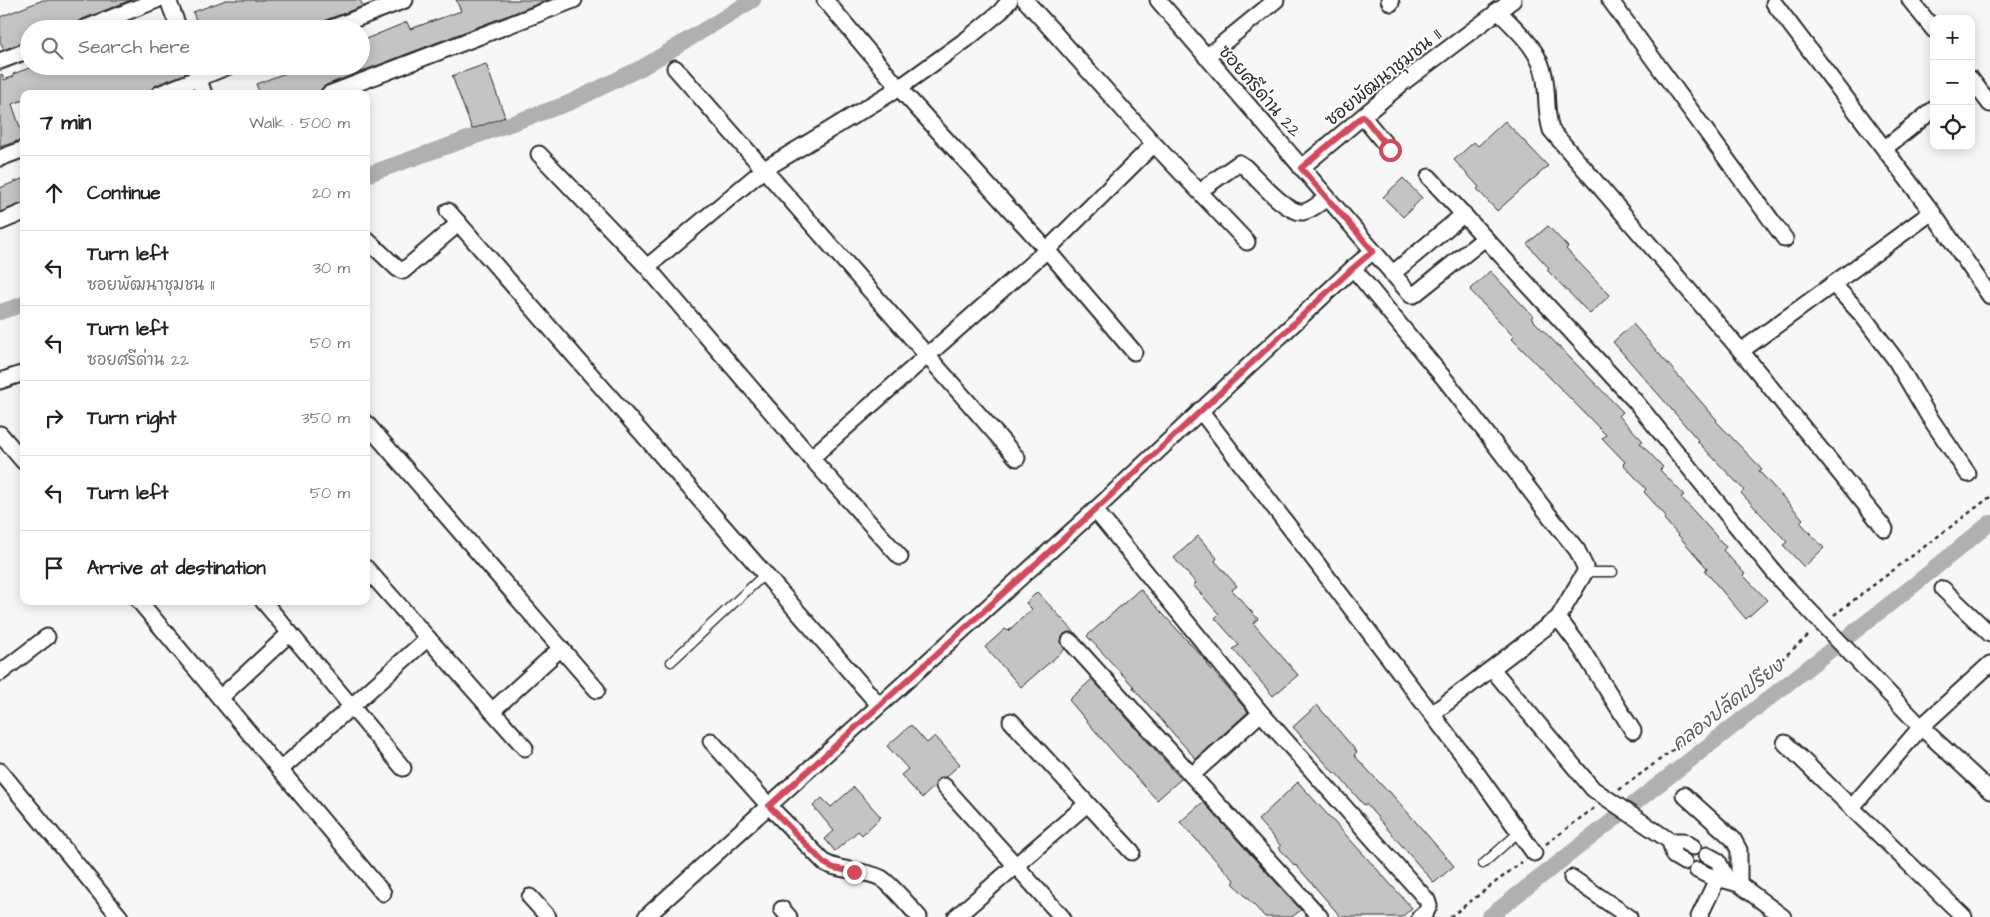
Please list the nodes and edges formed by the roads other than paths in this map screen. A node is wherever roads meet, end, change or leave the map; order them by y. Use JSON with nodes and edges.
{"nodes":[{"id":1,"x":157,"y":0,"type":"edge"},
{"id":2,"x":168,"y":0,"type":"edge"},
{"id":3,"x":405,"y":0,"type":"edge"},
{"id":4,"x":574,"y":0,"type":"edge"},
{"id":5,"x":825,"y":0,"type":"edge"},
{"id":6,"x":1010,"y":0,"type":"edge"},
{"id":7,"x":1025,"y":0,"type":"edge"},
{"id":8,"x":1158,"y":0,"type":"edge"},
{"id":9,"x":1276,"y":0,"type":"edge"},
{"id":10,"x":1513,"y":0,"type":"edge"},
{"id":11,"x":1610,"y":0,"type":"edge"},
{"id":12,"x":1910,"y":0,"type":"edge"},
{"id":13,"x":1774,"y":3,"type":"dead end"},
{"id":14,"x":1497,"y":10,"type":"junction"},
{"id":15,"x":106,"y":20,"type":"edge"},
{"id":16,"x":176,"y":20,"type":"edge"},
{"id":17,"x":353,"y":20,"type":"edge"},
{"id":18,"x":1930,"y":25,"type":"edge"},
{"id":19,"x":20,"y":53,"type":"edge"},
{"id":20,"x":1206,"y":57,"type":"junction"},
{"id":21,"x":0,"y":61,"type":"edge"},
{"id":22,"x":675,"y":68,"type":"dead end"},
{"id":23,"x":191,"y":75,"type":"edge"},
{"id":24,"x":197,"y":75,"type":"edge"},
{"id":25,"x":1975,"y":84,"type":"edge"},
{"id":26,"x":899,"y":88,"type":"junction"},
{"id":27,"x":166,"y":90,"type":"edge"},
{"id":28,"x":203,"y":90,"type":"edge"},
{"id":29,"x":339,"y":90,"type":"edge"},
{"id":30,"x":1990,"y":104,"type":"edge"},
{"id":31,"x":1930,"y":112,"type":"edge"},
{"id":32,"x":1363,"y":116,"type":"junction"},
{"id":33,"x":1154,"y":144,"type":"junction"},
{"id":34,"x":1885,"y":148,"type":"junction"},
{"id":35,"x":20,"y":150,"type":"edge"},
{"id":36,"x":1390,"y":150,"type":"dead end"},
{"id":37,"x":539,"y":154,"type":"dead end"},
{"id":38,"x":0,"y":158,"type":"edge"},
{"id":39,"x":1301,"y":168,"type":"junction"},
{"id":40,"x":763,"y":170,"type":"junction"},
{"id":41,"x":1429,"y":177,"type":"dead end"},
{"id":42,"x":1208,"y":185,"type":"dead end"},
{"id":43,"x":1327,"y":198,"type":"junction"},
{"id":44,"x":448,"y":211,"type":"dead end"},
{"id":45,"x":1932,"y":212,"type":"junction"},
{"id":46,"x":20,"y":214,"type":"edge"},
{"id":47,"x":1464,"y":214,"type":"junction"},
{"id":48,"x":0,"y":222,"type":"edge"},
{"id":49,"x":459,"y":223,"type":"junction"},
{"id":50,"x":1485,"y":238,"type":"junction"},
{"id":51,"x":1784,"y":239,"type":"dead end"},
{"id":52,"x":1247,"y":242,"type":"dead end"},
{"id":53,"x":370,"y":243,"type":"edge"},
{"id":54,"x":1047,"y":250,"type":"junction"},
{"id":55,"x":1373,"y":251,"type":"junction"},
{"id":56,"x":647,"y":267,"type":"junction"},
{"id":57,"x":1353,"y":268,"type":"junction"},
{"id":58,"x":1392,"y":274,"type":"junction"},
{"id":59,"x":1833,"y":284,"type":"junction"},
{"id":60,"x":1990,"y":296,"type":"edge"},
{"id":61,"x":1741,"y":351,"type":"junction"},
{"id":62,"x":1134,"y":352,"type":"dead end"},
{"id":63,"x":929,"y":355,"type":"junction"},
{"id":64,"x":20,"y":374,"type":"edge"},
{"id":65,"x":0,"y":381,"type":"edge"},
{"id":66,"x":1200,"y":410,"type":"junction"},
{"id":67,"x":370,"y":428,"type":"edge"},
{"id":68,"x":0,"y":434,"type":"edge"},
{"id":69,"x":20,"y":457,"type":"edge"},
{"id":70,"x":812,"y":458,"type":"junction"},
{"id":71,"x":1017,"y":458,"type":"dead end"},
{"id":72,"x":1968,"y":474,"type":"dead end"},
{"id":73,"x":1095,"y":510,"type":"junction"},
{"id":74,"x":1885,"y":529,"type":"dead end"},
{"id":75,"x":900,"y":557,"type":"dead end"},
{"id":76,"x":1586,"y":572,"type":"junction"},
{"id":77,"x":1613,"y":572,"type":"dead end"},
{"id":78,"x":370,"y":573,"type":"edge"},
{"id":79,"x":765,"y":574,"type":"junction"},
{"id":80,"x":1943,"y":589,"type":"dead end"},
{"id":81,"x":142,"y":605,"type":"edge"},
{"id":82,"x":266,"y":605,"type":"edge"},
{"id":83,"x":1558,"y":618,"type":"junction"},
{"id":84,"x":290,"y":633,"type":"junction"},
{"id":85,"x":1990,"y":634,"type":"edge"},
{"id":86,"x":47,"y":637,"type":"dead end"},
{"id":87,"x":428,"y":638,"type":"junction"},
{"id":88,"x":1070,"y":641,"type":"dead end"},
{"id":89,"x":561,"y":648,"type":"junction"},
{"id":90,"x":671,"y":662,"type":"dead end"},
{"id":91,"x":1990,"y":664,"type":"edge"},
{"id":92,"x":1492,"y":669,"type":"junction"},
{"id":93,"x":0,"y":673,"type":"edge"},
{"id":94,"x":597,"y":690,"type":"dead end"},
{"id":95,"x":220,"y":698,"type":"junction"},
{"id":96,"x":879,"y":705,"type":"junction"},
{"id":97,"x":352,"y":707,"type":"junction"},
{"id":98,"x":492,"y":711,"type":"junction"},
{"id":99,"x":1261,"y":713,"type":"junction"},
{"id":100,"x":1432,"y":714,"type":"junction"},
{"id":101,"x":1010,"y":721,"type":"dead end"},
{"id":102,"x":1921,"y":727,"type":"junction"},
{"id":103,"x":1633,"y":731,"type":"dead end"},
{"id":104,"x":711,"y":740,"type":"dead end"},
{"id":105,"x":1785,"y":743,"type":"dead end"},
{"id":106,"x":525,"y":748,"type":"dead end"},
{"id":107,"x":403,"y":768,"type":"dead end"},
{"id":108,"x":280,"y":770,"type":"junction"},
{"id":109,"x":0,"y":771,"type":"edge"},
{"id":110,"x":1192,"y":775,"type":"junction"},
{"id":111,"x":944,"y":786,"type":"dead end"},
{"id":112,"x":1990,"y":791,"type":"edge"},
{"id":113,"x":1684,"y":795,"type":"dead end"},
{"id":114,"x":1087,"y":804,"type":"junction"},
{"id":115,"x":769,"y":806,"type":"junction"},
{"id":116,"x":1852,"y":807,"type":"junction"},
{"id":117,"x":1519,"y":832,"type":"junction"},
{"id":118,"x":1670,"y":841,"type":"junction"},
{"id":119,"x":1693,"y":846,"type":"dead end"},
{"id":120,"x":1132,"y":852,"type":"dead end"},
{"id":121,"x":1534,"y":853,"type":"road end"},
{"id":122,"x":1706,"y":855,"type":"dead end"},
{"id":123,"x":1482,"y":864,"type":"dead end"},
{"id":124,"x":1014,"y":865,"type":"junction"},
{"id":125,"x":1572,"y":878,"type":"dead end"},
{"id":126,"x":1726,"y":878,"type":"junction"},
{"id":127,"x":383,"y":893,"type":"dead end"},
{"id":128,"x":530,"y":897,"type":"dead end"},
{"id":129,"x":120,"y":917,"type":"edge"},
{"id":130,"x":548,"y":917,"type":"edge"},
{"id":131,"x":646,"y":917,"type":"edge"},
{"id":132,"x":919,"y":917,"type":"edge"},
{"id":133,"x":956,"y":917,"type":"edge"},
{"id":134,"x":1062,"y":917,"type":"edge"},
{"id":135,"x":1320,"y":917,"type":"edge"},
{"id":136,"x":1420,"y":917,"type":"edge"},
{"id":137,"x":1629,"y":917,"type":"edge"},
{"id":138,"x":1699,"y":917,"type":"edge"},
{"id":139,"x":1782,"y":917,"type":"edge"},
{"id":140,"x":1964,"y":917,"type":"edge"}],
"edges":[{"from":1,"to":15,"type":"street"},
{"from":2,"to":16,"type":"street"},
{"from":3,"to":17,"type":"street"},
{"from":4,"to":29,"type":"street"},
{"from":5,"to":26,"type":"street"},
{"from":6,"to":26,"type":"street"},
{"from":7,"to":33,"type":"street"},
{"from":8,"to":20,"type":"street","name":"ซอยศรีด่าน 22"},
{"from":9,"to":20,"type":"street"},
{"from":10,"to":14,"type":"street","name":"ซอยพัฒนาชุมชน 11"},
{"from":11,"to":51,"type":"street"},
{"from":12,"to":18,"type":"street"},
{"from":13,"to":34,"type":"street"},
{"from":14,"to":32,"type":"street","name":"ซอยพัฒนาชุมชน 11"},
{"from":14,"to":61,"type":"street"},
{"from":19,"to":21,"type":"street"},
{"from":20,"to":39,"type":"street","name":"ซอยศรีด่าน 22"},
{"from":22,"to":40,"type":"street"},
{"from":23,"to":27,"type":"street"},
{"from":24,"to":28,"type":"street"},
{"from":25,"to":30,"type":"street"},
{"from":26,"to":40,"type":"street"},
{"from":26,"to":54,"type":"street"},
{"from":31,"to":34,"type":"street"},
{"from":32,"to":36,"type":"street"},
{"from":32,"to":39,"type":"street","name":"ซอยพัฒนาชุมชน 11"},
{"from":33,"to":52,"type":"street"},
{"from":33,"to":54,"type":"street"},
{"from":34,"to":45,"type":"street"},
{"from":35,"to":38,"type":"street"},
{"from":37,"to":56,"type":"street"},
{"from":39,"to":43,"type":"street","name":"ซอยศรีด่าน 22"},
{"from":40,"to":56,"type":"street"},
{"from":40,"to":63,"type":"street"},
{"from":41,"to":47,"type":"street"},
{"from":42,"to":43,"type":"street"},
{"from":43,"to":55,"type":"street","name":"ซอยศรีด่าน 22"},
{"from":44,"to":49,"type":"street"},
{"from":45,"to":59,"type":"street"},
{"from":45,"to":60,"type":"street"},
{"from":46,"to":48,"type":"street"},
{"from":47,"to":50,"type":"street"},
{"from":47,"to":58,"type":"street"},
{"from":49,"to":53,"type":"street"},
{"from":49,"to":79,"type":"street"},
{"from":50,"to":58,"type":"street","name":"ซอยศรีด่าน 22"},
{"from":50,"to":102,"type":"street"},
{"from":54,"to":62,"type":"street"},
{"from":54,"to":63,"type":"street"},
{"from":55,"to":57,"type":"street"},
{"from":55,"to":58,"type":"street","name":"ซอยศรีด่าน 22"},
{"from":56,"to":70,"type":"street"},
{"from":57,"to":66,"type":"street"},
{"from":57,"to":76,"type":"street"},
{"from":59,"to":61,"type":"street"},
{"from":59,"to":72,"type":"street"},
{"from":61,"to":74,"type":"street"},
{"from":63,"to":70,"type":"street"},
{"from":63,"to":71,"type":"street"},
{"from":64,"to":65,"type":"street"},
{"from":66,"to":73,"type":"street"},
{"from":66,"to":100,"type":"street"},
{"from":67,"to":89,"type":"street"},
{"from":68,"to":69,"type":"street"},
{"from":70,"to":75,"type":"street"},
{"from":73,"to":96,"type":"street"},
{"from":73,"to":99,"type":"street"},
{"from":76,"to":77,"type":"lane"},
{"from":76,"to":83,"type":"street"},
{"from":78,"to":87,"type":"street"},
{"from":79,"to":90,"type":"lane"},
{"from":79,"to":96,"type":"street"},
{"from":80,"to":85,"type":"street"},
{"from":81,"to":95,"type":"street"},
{"from":82,"to":84,"type":"street"},
{"from":83,"to":92,"type":"street"},
{"from":83,"to":103,"type":"street"},
{"from":84,"to":95,"type":"street"},
{"from":84,"to":97,"type":"street"},
{"from":86,"to":93,"type":"street"},
{"from":87,"to":97,"type":"street"},
{"from":87,"to":98,"type":"street"},
{"from":88,"to":110,"type":"street"},
{"from":89,"to":94,"type":"street"},
{"from":89,"to":98,"type":"street"},
{"from":91,"to":102,"type":"street"},
{"from":92,"to":100,"type":"street"},
{"from":92,"to":118,"type":"street"},
{"from":95,"to":108,"type":"street"},
{"from":96,"to":115,"type":"street"},
{"from":97,"to":107,"type":"street"},
{"from":97,"to":108,"type":"street"},
{"from":98,"to":106,"type":"street"},
{"from":99,"to":110,"type":"street"},
{"from":99,"to":136,"type":"street"},
{"from":100,"to":117,"type":"street"},
{"from":101,"to":114,"type":"street"},
{"from":102,"to":112,"type":"street"},
{"from":102,"to":116,"type":"street"},
{"from":104,"to":115,"type":"street"},
{"from":105,"to":116,"type":"street"},
{"from":108,"to":127,"type":"street"},
{"from":109,"to":129,"type":"street"},
{"from":110,"to":135,"type":"street"},
{"from":111,"to":124,"type":"street"},
{"from":113,"to":126,"type":"street"},
{"from":114,"to":120,"type":"street"},
{"from":114,"to":124,"type":"street"},
{"from":115,"to":131,"type":"street"},
{"from":115,"to":132,"type":"street"},
{"from":116,"to":140,"type":"street"},
{"from":117,"to":121,"type":"street"},
{"from":117,"to":123,"type":"lane"},
{"from":118,"to":119,"type":"street"},
{"from":118,"to":126,"type":"street"},
{"from":122,"to":126,"type":"street"},
{"from":124,"to":133,"type":"street"},
{"from":124,"to":134,"type":"street"},
{"from":125,"to":137,"type":"street"},
{"from":126,"to":138,"type":"street"},
{"from":126,"to":139,"type":"street"},
{"from":128,"to":130,"type":"street"}]}
